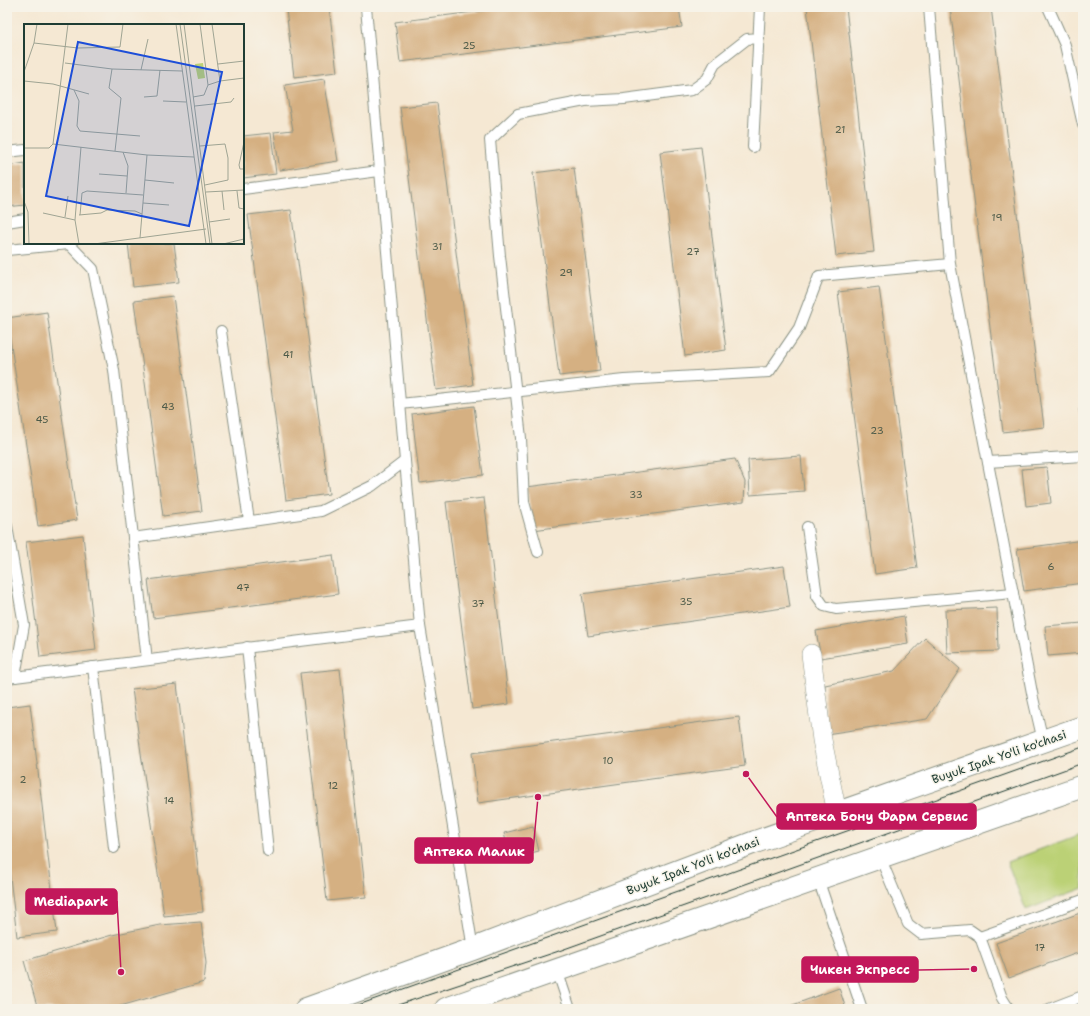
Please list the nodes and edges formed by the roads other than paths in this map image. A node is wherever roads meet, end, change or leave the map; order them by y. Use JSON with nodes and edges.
{"nodes":[{"id":1,"x":366,"y":7,"type":"edge"},
{"id":2,"x":760,"y":7,"type":"edge"},
{"id":3,"x":929,"y":7,"type":"edge"},
{"id":4,"x":1048,"y":7,"type":"edge"},
{"id":5,"x":759,"y":38,"type":"junction"},
{"id":6,"x":1083,"y":125,"type":"edge"},
{"id":7,"x":753,"y":147,"type":"dead end"},
{"id":8,"x":24,"y":150,"type":"edge"},
{"id":9,"x":7,"y":152,"type":"edge"},
{"id":10,"x":380,"y":171,"type":"junction"},
{"id":11,"x":244,"y":189,"type":"edge"},
{"id":12,"x":24,"y":219,"type":"edge"},
{"id":13,"x":7,"y":222,"type":"edge"},
{"id":14,"x":7,"y":250,"type":"edge"},
{"id":15,"x":950,"y":264,"type":"junction"},
{"id":16,"x":221,"y":330,"type":"dead end"},
{"id":17,"x":516,"y":391,"type":"junction"},
{"id":18,"x":400,"y":404,"type":"junction"},
{"id":19,"x":1083,"y":456,"type":"edge"},
{"id":20,"x":405,"y":461,"type":"junction"},
{"id":21,"x":988,"y":462,"type":"junction"},
{"id":22,"x":249,"y":521,"type":"junction"},
{"id":23,"x":7,"y":526,"type":"edge"},
{"id":24,"x":807,"y":526,"type":"dead end"},
{"id":25,"x":133,"y":538,"type":"junction"},
{"id":26,"x":538,"y":552,"type":"dead end"},
{"id":27,"x":1013,"y":593,"type":"junction"},
{"id":28,"x":420,"y":626,"type":"junction"},
{"id":29,"x":247,"y":647,"type":"junction"},
{"id":30,"x":811,"y":654,"type":"dead end"},
{"id":31,"x":147,"y":660,"type":"junction"},
{"id":32,"x":93,"y":667,"type":"junction"},
{"id":33,"x":11,"y":677,"type":"edge"},
{"id":34,"x":1083,"y":727,"type":"edge"},
{"id":35,"x":1043,"y":741,"type":"junction"},
{"id":36,"x":1083,"y":786,"type":"edge"},
{"id":37,"x":837,"y":813,"type":"junction"},
{"id":38,"x":114,"y":848,"type":"dead end"},
{"id":39,"x":268,"y":851,"type":"dead end"},
{"id":40,"x":880,"y":857,"type":"junction"},
{"id":41,"x":818,"y":879,"type":"junction"},
{"id":42,"x":1083,"y":900,"type":"edge"},
{"id":43,"x":980,"y":937,"type":"junction"},
{"id":44,"x":473,"y":949,"type":"junction"},
{"id":45,"x":557,"y":970,"type":"junction"},
{"id":46,"x":1083,"y":996,"type":"edge"},
{"id":47,"x":306,"y":1009,"type":"edge"},
{"id":48,"x":446,"y":1009,"type":"edge"},
{"id":49,"x":570,"y":1009,"type":"edge"},
{"id":50,"x":862,"y":1009,"type":"edge"},
{"id":51,"x":1009,"y":1009,"type":"edge"},
{"id":52,"x":1049,"y":1009,"type":"edge"}],
"edges":[{"from":1,"to":10,"type":"lane"},
{"from":2,"to":5,"type":"lane"},
{"from":3,"to":15,"type":"lane"},
{"from":4,"to":6,"type":"lane"},
{"from":5,"to":7,"type":"lane"},
{"from":5,"to":17,"type":"lane"},
{"from":8,"to":9,"type":"lane"},
{"from":10,"to":11,"type":"lane"},
{"from":10,"to":18,"type":"lane"},
{"from":12,"to":13,"type":"lane"},
{"from":14,"to":25,"type":"lane"},
{"from":15,"to":17,"type":"lane"},
{"from":15,"to":21,"type":"lane"},
{"from":16,"to":22,"type":"lane"},
{"from":17,"to":18,"type":"lane"},
{"from":17,"to":26,"type":"lane"},
{"from":18,"to":20,"type":"lane"},
{"from":19,"to":21,"type":"lane"},
{"from":20,"to":22,"type":"lane"},
{"from":20,"to":28,"type":"lane"},
{"from":21,"to":27,"type":"lane"},
{"from":22,"to":25,"type":"lane"},
{"from":23,"to":33,"type":"lane"},
{"from":24,"to":27,"type":"lane"},
{"from":25,"to":31,"type":"lane"},
{"from":27,"to":35,"type":"lane"},
{"from":28,"to":29,"type":"lane"},
{"from":28,"to":44,"type":"lane"},
{"from":29,"to":31,"type":"lane"},
{"from":29,"to":39,"type":"lane"},
{"from":30,"to":37,"type":"street"},
{"from":31,"to":32,"type":"lane"},
{"from":32,"to":33,"type":"lane"},
{"from":32,"to":38,"type":"lane"},
{"from":34,"to":35,"type":"main road","name":"Buyuk Ipak Yo'li ko'chasi"},
{"from":35,"to":37,"type":"main road","name":"Buyuk Ipak Yo'li ko'chasi"},
{"from":36,"to":40,"type":"main road"},
{"from":37,"to":44,"type":"main road","name":"Buyuk Ipak Yo'li ko'chasi"},
{"from":40,"to":41,"type":"main road"},
{"from":40,"to":43,"type":"lane"},
{"from":41,"to":45,"type":"main road"},
{"from":41,"to":50,"type":"lane"},
{"from":42,"to":43,"type":"lane"},
{"from":43,"to":51,"type":"lane"},
{"from":44,"to":47,"type":"main road","name":"Buyuk Ipak Yo'li ko'chasi"},
{"from":45,"to":48,"type":"main road"},
{"from":45,"to":49,"type":"lane"},
{"from":46,"to":52,"type":"lane"}]}
